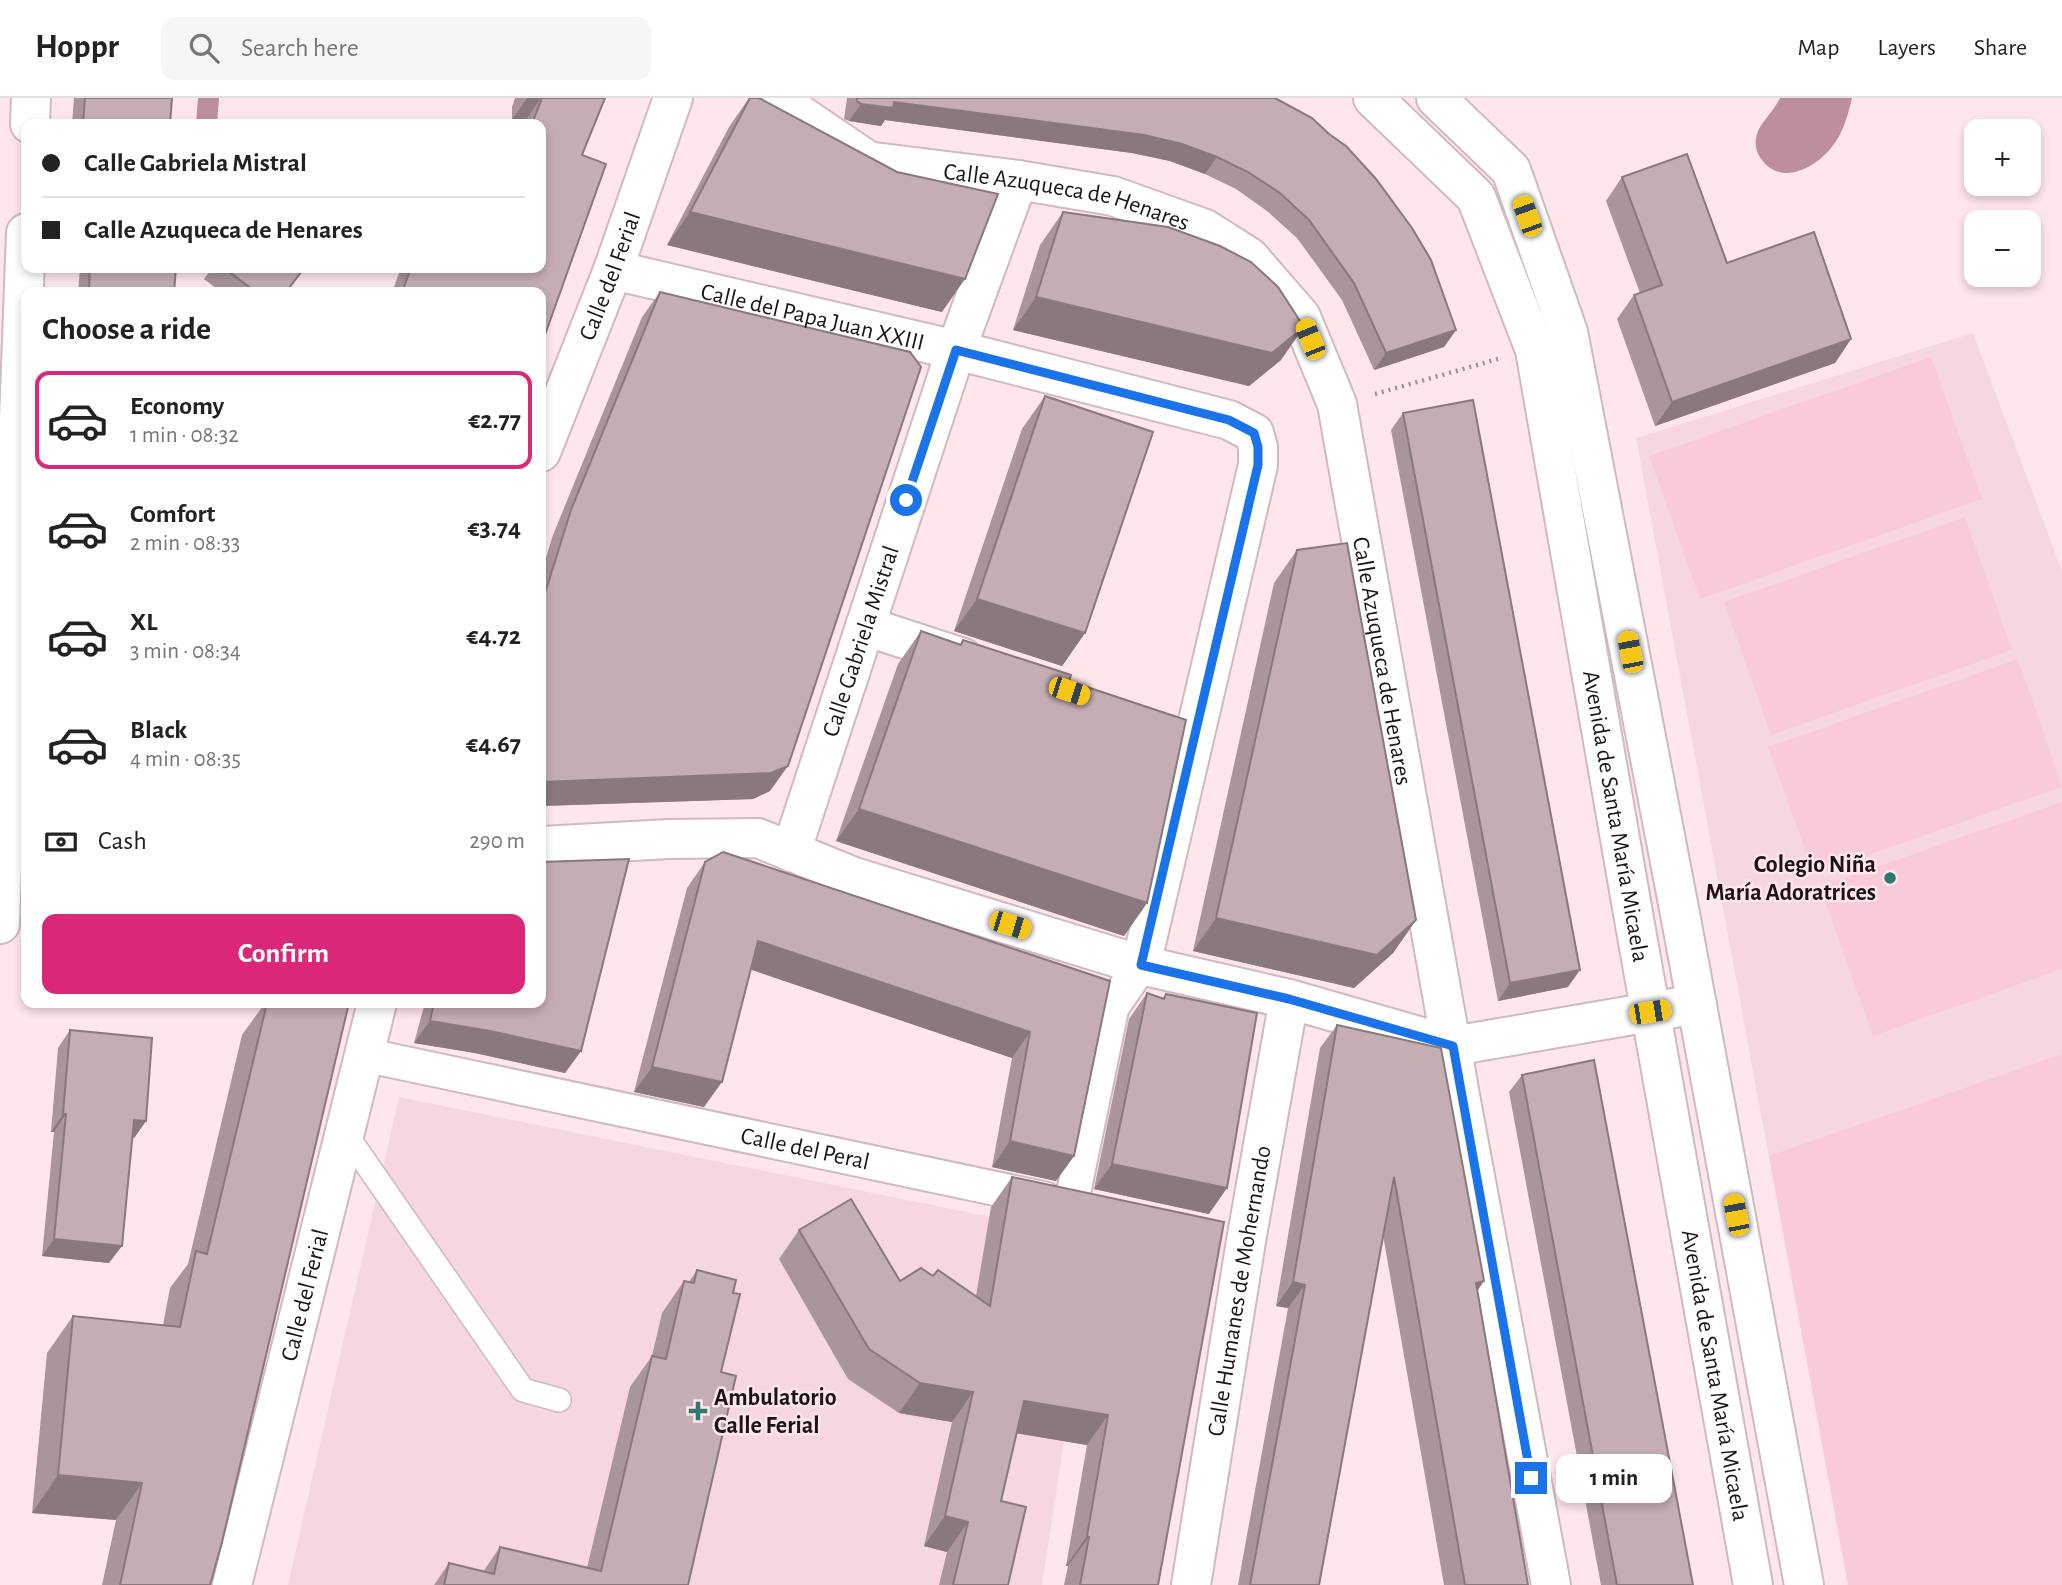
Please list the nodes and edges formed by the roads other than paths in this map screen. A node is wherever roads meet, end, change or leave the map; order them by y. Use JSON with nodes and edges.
{"nodes":[{"id":1,"x":31,"y":98,"type":"edge"},
{"id":2,"x":673,"y":98,"type":"edge"},
{"id":3,"x":780,"y":98,"type":"edge"},
{"id":4,"x":1373,"y":98,"type":"edge"},
{"id":5,"x":1436,"y":98,"type":"edge"},
{"id":6,"x":30,"y":119,"type":"edge"},
{"id":7,"x":874,"y":162,"type":"joint"},
{"id":8,"x":1018,"y":180,"type":"junction"},
{"id":9,"x":613,"y":270,"type":"junction"},
{"id":10,"x":956,"y":350,"type":"junction"},
{"id":11,"x":21,"y":430,"type":"edge"},
{"id":12,"x":546,"y":439,"type":"edge"},
{"id":13,"x":865,"y":626,"type":"junction"},
{"id":14,"x":997,"y":668,"type":"edge"},
{"id":15,"x":546,"y":846,"type":"edge"},
{"id":16,"x":791,"y":852,"type":"junction"},
{"id":17,"x":10,"y":864,"type":"edge"},
{"id":18,"x":0,"y":924,"type":"edge"},
{"id":19,"x":1141,"y":965,"type":"junction"},
{"id":20,"x":1289,"y":999,"type":"junction"},
{"id":21,"x":1697,"y":1004,"type":"junction"},
{"id":22,"x":376,"y":1008,"type":"edge"},
{"id":23,"x":1650,"y":1012,"type":"junction"},
{"id":24,"x":1453,"y":1046,"type":"junction"},
{"id":25,"x":365,"y":1055,"type":"junction"},
{"id":26,"x":345,"y":1133,"type":"junction"},
{"id":27,"x":1085,"y":1208,"type":"joint"},
{"id":28,"x":559,"y":1400,"type":"dead end"},
{"id":29,"x":232,"y":1585,"type":"edge"},
{"id":30,"x":1191,"y":1585,"type":"edge"},
{"id":31,"x":1551,"y":1585,"type":"edge"},
{"id":32,"x":1753,"y":1585,"type":"edge"},
{"id":33,"x":1804,"y":1585,"type":"edge"}],
"edges":[{"from":1,"to":6,"type":"street"},
{"from":2,"to":9,"type":"street","name":"Calle del Ferial"},
{"from":3,"to":7,"type":"street","name":"Calle Azuqueca de Henares"},
{"from":4,"to":23,"type":"street","name":"Avenida de Santa María Micaela"},
{"from":5,"to":21,"type":"street","name":"Avenida de Santa María Micaela"},
{"from":7,"to":8,"type":"street","name":"Calle Azuqueca de Henares"},
{"from":8,"to":10,"type":"street","name":"Calle Gabriela Mistral"},
{"from":8,"to":24,"type":"street","name":"Calle Azuqueca de Henares"},
{"from":9,"to":10,"type":"street","name":"Calle del Papa Juan XXIII"},
{"from":9,"to":12,"type":"street","name":"Calle del Ferial"},
{"from":10,"to":13,"type":"street","name":"Calle Gabriela Mistral"},
{"from":10,"to":19,"type":"street","name":"Calle del Papa Juan XXIII"},
{"from":11,"to":17,"type":"street"},
{"from":13,"to":14,"type":"street"},
{"from":13,"to":16,"type":"street","name":"Calle Gabriela Mistral"},
{"from":15,"to":16,"type":"street"},
{"from":16,"to":19,"type":"street"},
{"from":17,"to":18,"type":"street"},
{"from":19,"to":20,"type":"street"},
{"from":19,"to":27,"type":"street","name":"Calle del Papa Juan XXIII"},
{"from":20,"to":24,"type":"street"},
{"from":20,"to":30,"type":"street","name":"Calle Humanes de Mohernando"},
{"from":21,"to":23,"type":"street"},
{"from":21,"to":33,"type":"street","name":"Avenida de Santa María Micaela"},
{"from":22,"to":25,"type":"street","name":"Calle del Ferial"},
{"from":23,"to":24,"type":"street"},
{"from":23,"to":32,"type":"street","name":"Avenida de Santa María Micaela"},
{"from":24,"to":31,"type":"street","name":"Calle Azuqueca de Henares"},
{"from":25,"to":26,"type":"street","name":"Calle del Ferial"},
{"from":25,"to":27,"type":"street","name":"Calle del Peral"},
{"from":26,"to":28,"type":"lane"},
{"from":26,"to":29,"type":"street","name":"Calle del Ferial"}]}
